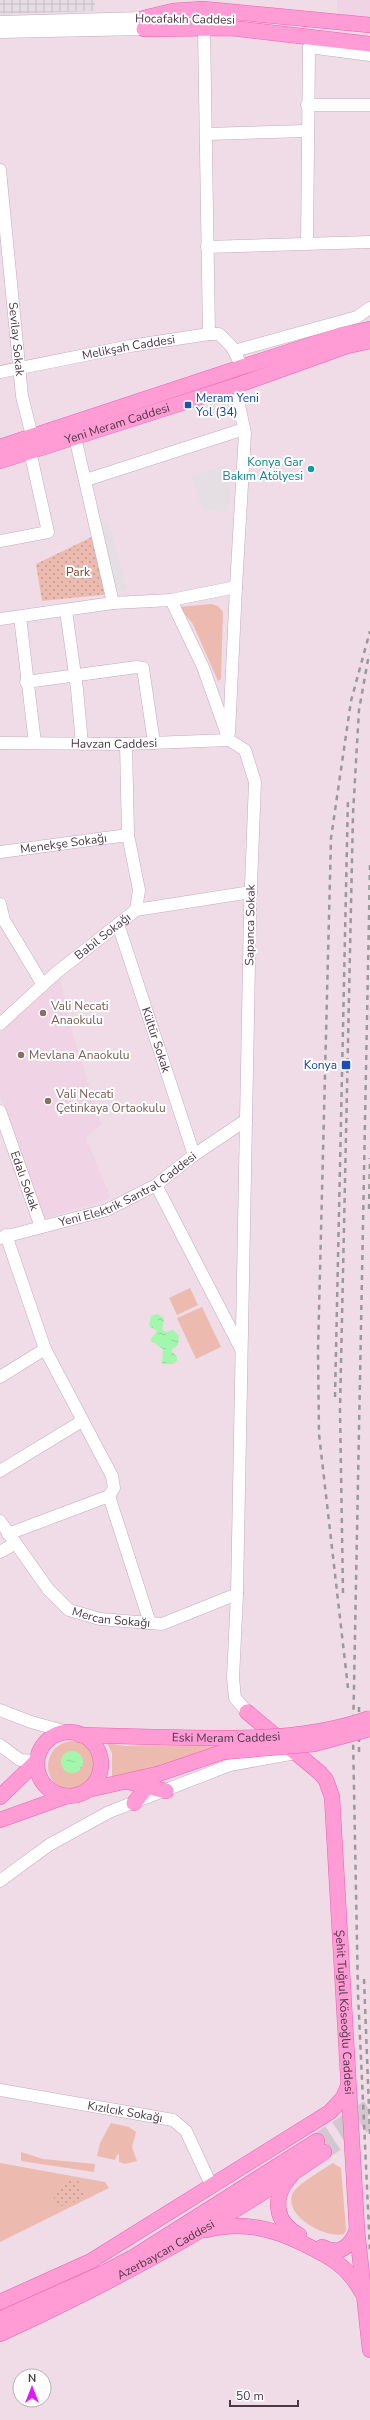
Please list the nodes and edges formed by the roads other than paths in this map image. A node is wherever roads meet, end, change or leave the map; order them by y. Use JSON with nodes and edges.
{"nodes":[{"id":1,"x":0,"y":22,"type":"edge"},
{"id":2,"x":144,"y":24,"type":"junction"},
{"id":3,"x":370,"y":25,"type":"edge"},
{"id":4,"x":204,"y":28,"type":"junction"},
{"id":5,"x":0,"y":32,"type":"edge"},
{"id":6,"x":370,"y":35,"type":"edge"},
{"id":7,"x":370,"y":44,"type":"edge"},
{"id":8,"x":370,"y":55,"type":"edge"},
{"id":9,"x":307,"y":105,"type":"junction"},
{"id":10,"x":370,"y":105,"type":"edge"},
{"id":11,"x":307,"y":130,"type":"junction"},
{"id":12,"x":207,"y":134,"type":"junction"},
{"id":13,"x":0,"y":170,"type":"edge"},
{"id":14,"x":2,"y":222,"type":"edge"},
{"id":15,"x":370,"y":242,"type":"edge"},
{"id":16,"x":307,"y":243,"type":"junction"},
{"id":17,"x":207,"y":247,"type":"junction"},
{"id":18,"x":370,"y":308,"type":"edge"},
{"id":19,"x":370,"y":329,"type":"edge"},
{"id":20,"x":209,"y":334,"type":"junction"},
{"id":21,"x":370,"y":341,"type":"edge"},
{"id":22,"x":234,"y":351,"type":"junction"},
{"id":23,"x":242,"y":367,"type":"junction"},
{"id":24,"x":19,"y":370,"type":"junction"},
{"id":25,"x":0,"y":372,"type":"edge"},
{"id":26,"x":235,"y":386,"type":"junction"},
{"id":27,"x":244,"y":429,"type":"junction"},
{"id":28,"x":75,"y":437,"type":"junction"},
{"id":29,"x":31,"y":444,"type":"junction"},
{"id":30,"x":0,"y":447,"type":"edge"},
{"id":31,"x":0,"y":461,"type":"edge"},
{"id":32,"x":86,"y":480,"type":"junction"},
{"id":33,"x":0,"y":541,"type":"edge"},
{"id":34,"x":236,"y":587,"type":"junction"},
{"id":35,"x":171,"y":600,"type":"junction"},
{"id":36,"x":113,"y":603,"type":"junction"},
{"id":37,"x":66,"y":611,"type":"junction"},
{"id":38,"x":20,"y":617,"type":"junction"},
{"id":39,"x":0,"y":619,"type":"edge"},
{"id":40,"x":75,"y":674,"type":"junction"},
{"id":41,"x":26,"y":682,"type":"junction"},
{"id":42,"x":229,"y":740,"type":"junction"},
{"id":43,"x":0,"y":743,"type":"edge"},
{"id":44,"x":35,"y":743,"type":"junction"},
{"id":45,"x":154,"y":743,"type":"junction"},
{"id":46,"x":82,"y":744,"type":"junction"},
{"id":47,"x":126,"y":744,"type":"junction"},
{"id":48,"x":128,"y":835,"type":"junction"},
{"id":49,"x":0,"y":852,"type":"edge"},
{"id":50,"x":251,"y":892,"type":"junction"},
{"id":51,"x":0,"y":904,"type":"edge"},
{"id":52,"x":136,"y":910,"type":"junction"},
{"id":53,"x":118,"y":924,"type":"junction"},
{"id":54,"x":44,"y":985,"type":"junction"},
{"id":55,"x":0,"y":1024,"type":"edge"},
{"id":56,"x":0,"y":1111,"type":"edge"},
{"id":57,"x":246,"y":1120,"type":"junction"},
{"id":58,"x":5,"y":1140,"type":"edge"},
{"id":59,"x":194,"y":1155,"type":"junction"},
{"id":60,"x":156,"y":1185,"type":"junction"},
{"id":61,"x":41,"y":1227,"type":"junction"},
{"id":62,"x":3,"y":1236,"type":"edge"},
{"id":63,"x":45,"y":1349,"type":"junction"},
{"id":64,"x":242,"y":1352,"type":"junction"},
{"id":65,"x":0,"y":1376,"type":"edge"},
{"id":66,"x":82,"y":1421,"type":"junction"},
{"id":67,"x":0,"y":1471,"type":"edge"},
{"id":68,"x":109,"y":1496,"type":"junction"},
{"id":69,"x":0,"y":1521,"type":"edge"},
{"id":70,"x":11,"y":1539,"type":"junction"},
{"id":71,"x":0,"y":1552,"type":"edge"},
{"id":72,"x":237,"y":1594,"type":"junction"},
{"id":73,"x":150,"y":1623,"type":"junction"},
{"id":74,"x":0,"y":1710,"type":"edge"},
{"id":75,"x":247,"y":1712,"type":"joint"},
{"id":76,"x":370,"y":1718,"type":"edge"},
{"id":77,"x":370,"y":1729,"type":"edge"},
{"id":78,"x":76,"y":1734,"type":"junction"},
{"id":79,"x":0,"y":1745,"type":"edge"},
{"id":80,"x":296,"y":1753,"type":"junction"},
{"id":81,"x":37,"y":1761,"type":"junction"},
{"id":82,"x":158,"y":1774,"type":"junction"},
{"id":83,"x":126,"y":1781,"type":"junction"},
{"id":84,"x":147,"y":1787,"type":"junction"},
{"id":85,"x":87,"y":1790,"type":"junction"},
{"id":86,"x":166,"y":1791,"type":"junction"},
{"id":87,"x":67,"y":1796,"type":"junction"},
{"id":88,"x":0,"y":1797,"type":"edge"},
{"id":89,"x":134,"y":1803,"type":"junction"},
{"id":90,"x":0,"y":1820,"type":"edge"},
{"id":91,"x":0,"y":1882,"type":"edge"},
{"id":92,"x":348,"y":2085,"type":"junction"},
{"id":93,"x":0,"y":2090,"type":"edge"},
{"id":94,"x":295,"y":2172,"type":"junction"},
{"id":95,"x":212,"y":2187,"type":"junction"},
{"id":96,"x":357,"y":2230,"type":"junction"},
{"id":97,"x":194,"y":2233,"type":"junction"},
{"id":98,"x":362,"y":2295,"type":"junction"},
{"id":99,"x":0,"y":2302,"type":"edge"},
{"id":100,"x":0,"y":2320,"type":"edge"},
{"id":101,"x":0,"y":2334,"type":"edge"},
{"id":102,"x":370,"y":2350,"type":"edge"}],
"edges":[{"from":1,"to":2,"type":"street","name":"Hocafakıh Caddesi"},
{"from":2,"to":3,"type":"main road"},
{"from":2,"to":4,"type":"main road","name":"Hocafakıh Caddesi"},
{"from":2,"to":5,"type":"street","name":"Hocafakıh Caddesi"},
{"from":2,"to":6,"type":"main road","name":"Hocafakıh Caddesi"},
{"from":4,"to":7,"type":"main road","name":"Hocafakıh Caddesi"},
{"from":4,"to":12,"type":"street"},
{"from":8,"to":9,"type":"street"},
{"from":9,"to":10,"type":"street"},
{"from":9,"to":11,"type":"street"},
{"from":11,"to":12,"type":"street"},
{"from":11,"to":16,"type":"street"},
{"from":12,"to":17,"type":"street"},
{"from":13,"to":14,"type":"street","name":"Sevilay Sokak"},
{"from":14,"to":24,"type":"street","name":"Sevilay Sokak"},
{"from":15,"to":16,"type":"street"},
{"from":16,"to":17,"type":"street"},
{"from":17,"to":20,"type":"street"},
{"from":18,"to":22,"type":"street"},
{"from":19,"to":23,"type":"main road","name":"Yeni Meram Caddesi"},
{"from":20,"to":22,"type":"street"},
{"from":20,"to":24,"type":"street","name":"Melikşah Caddesi"},
{"from":21,"to":26,"type":"main road","name":"Yeni Meram Caddesi"},
{"from":22,"to":23,"type":"street"},
{"from":23,"to":29,"type":"main road","name":"Yeni Meram Caddesi"},
{"from":24,"to":25,"type":"street","name":"Melikşah Caddesi"},
{"from":24,"to":29,"type":"street","name":"Sevilay Sokak"},
{"from":26,"to":27,"type":"street"},
{"from":26,"to":28,"type":"main road","name":"Yeni Meram Caddesi"},
{"from":27,"to":32,"type":"street"},
{"from":27,"to":34,"type":"street"},
{"from":28,"to":29,"type":"main road","name":"Yeni Meram Caddesi"},
{"from":28,"to":32,"type":"street"},
{"from":29,"to":30,"type":"main road","name":"Yeni Meram Caddesi"},
{"from":29,"to":31,"type":"main road","name":"Yeni Meram Caddesi"},
{"from":29,"to":33,"type":"street","name":"Sevilay Sokak"},
{"from":32,"to":36,"type":"street"},
{"from":34,"to":35,"type":"street"},
{"from":34,"to":42,"type":"street"},
{"from":35,"to":36,"type":"street"},
{"from":35,"to":42,"type":"street"},
{"from":36,"to":37,"type":"street"},
{"from":37,"to":38,"type":"street"},
{"from":37,"to":40,"type":"street"},
{"from":38,"to":39,"type":"street"},
{"from":38,"to":41,"type":"street"},
{"from":40,"to":41,"type":"street"},
{"from":40,"to":45,"type":"street"},
{"from":40,"to":46,"type":"street"},
{"from":41,"to":44,"type":"street"},
{"from":42,"to":45,"type":"street","name":"Havzan Caddesi"},
{"from":42,"to":50,"type":"street","name":"Sapanca Sokak"},
{"from":43,"to":44,"type":"street","name":"Havzan Caddesi"},
{"from":44,"to":46,"type":"street","name":"Havzan Caddesi"},
{"from":45,"to":47,"type":"street","name":"Havzan Caddesi"},
{"from":46,"to":47,"type":"street","name":"Havzan Caddesi"},
{"from":47,"to":48,"type":"street"},
{"from":48,"to":49,"type":"street","name":"Menekşe Sokağı"},
{"from":48,"to":52,"type":"street"},
{"from":50,"to":52,"type":"street","name":"Babil Sokağı"},
{"from":50,"to":57,"type":"street","name":"Sapanca Sokak"},
{"from":51,"to":54,"type":"street"},
{"from":52,"to":53,"type":"street","name":"Babil Sokağı"},
{"from":53,"to":54,"type":"street","name":"Babil Sokağı"},
{"from":53,"to":59,"type":"street","name":"Kültür Sokak"},
{"from":54,"to":55,"type":"street","name":"Babil Sokağı"},
{"from":56,"to":58,"type":"street","name":"Edalı Sokak"},
{"from":57,"to":59,"type":"street","name":"Yeni Elektrik Santral Caddesi"},
{"from":57,"to":64,"type":"street","name":"Sapanca Sokak"},
{"from":58,"to":61,"type":"street","name":"Edalı Sokak"},
{"from":59,"to":60,"type":"street","name":"Yeni Elektrik Santral Caddesi"},
{"from":60,"to":61,"type":"street","name":"Yeni Elektrik Santral Caddesi"},
{"from":60,"to":64,"type":"street"},
{"from":61,"to":62,"type":"street","name":"Yeni Elektrik Santral Caddesi"},
{"from":62,"to":63,"type":"street"},
{"from":63,"to":65,"type":"street"},
{"from":63,"to":66,"type":"street"},
{"from":64,"to":72,"type":"street","name":"Sapanca Sokak"},
{"from":66,"to":67,"type":"street"},
{"from":66,"to":68,"type":"street"},
{"from":68,"to":70,"type":"street"},
{"from":68,"to":73,"type":"street"},
{"from":69,"to":70,"type":"street","name":"Mercan Sokağı"},
{"from":70,"to":71,"type":"street"},
{"from":70,"to":73,"type":"street","name":"Mercan Sokağı"},
{"from":72,"to":73,"type":"street","name":"Mercan Sokağı"},
{"from":72,"to":75,"type":"street","name":"Sapanca Sokak"},
{"from":74,"to":78,"type":"street"},
{"from":75,"to":80,"type":"main road","name":"Şehit Tuğrul Köseoğlu Caddesi"},
{"from":76,"to":78,"type":"main road","name":"Eski Meram Caddesi","bridge":true},
{"from":77,"to":82,"type":"main road","name":"Eski Meram Caddesi","bridge":true},
{"from":78,"to":81,"type":"main road"},
{"from":78,"to":85,"type":"main road"},
{"from":79,"to":81,"type":"street"},
{"from":80,"to":86,"type":"street"},
{"from":80,"to":92,"type":"main road","name":"Şehit Tuğrul Köseoğlu Caddesi"},
{"from":81,"to":87,"type":"main road"},
{"from":81,"to":88,"type":"main road"},
{"from":82,"to":83,"type":"main road","name":"Eski Meram Caddesi"},
{"from":82,"to":84,"type":"main road"},
{"from":83,"to":84,"type":"main road"},
{"from":83,"to":85,"type":"main road","name":"Eski Meram Caddesi"},
{"from":84,"to":86,"type":"main road"},
{"from":84,"to":89,"type":"main road"},
{"from":85,"to":87,"type":"main road"},
{"from":86,"to":89,"type":"street"},
{"from":87,"to":90,"type":"main road"},
{"from":89,"to":91,"type":"street"},
{"from":92,"to":95,"type":"main road"},
{"from":92,"to":96,"type":"main road","name":"Şehit Tuğrul Köseoğlu Caddesi"},
{"from":93,"to":95,"type":"street","name":"Kızılcık Sokağı"},
{"from":94,"to":96,"type":"main road"},
{"from":94,"to":97,"type":"main road","name":"Azerbaycan Caddesi"},
{"from":94,"to":100,"type":"main road","name":"Azerbaycan Caddesi"},
{"from":95,"to":99,"type":"main road"},
{"from":96,"to":98,"type":"main road","name":"Şehit Tuğrul Köseoğlu Caddesi"},
{"from":97,"to":98,"type":"main road"},
{"from":97,"to":101,"type":"main road","name":"Azerbaycan Caddesi"},
{"from":98,"to":102,"type":"main road","name":"Şehit Tuğrul Köseoğlu Caddesi"}]}
